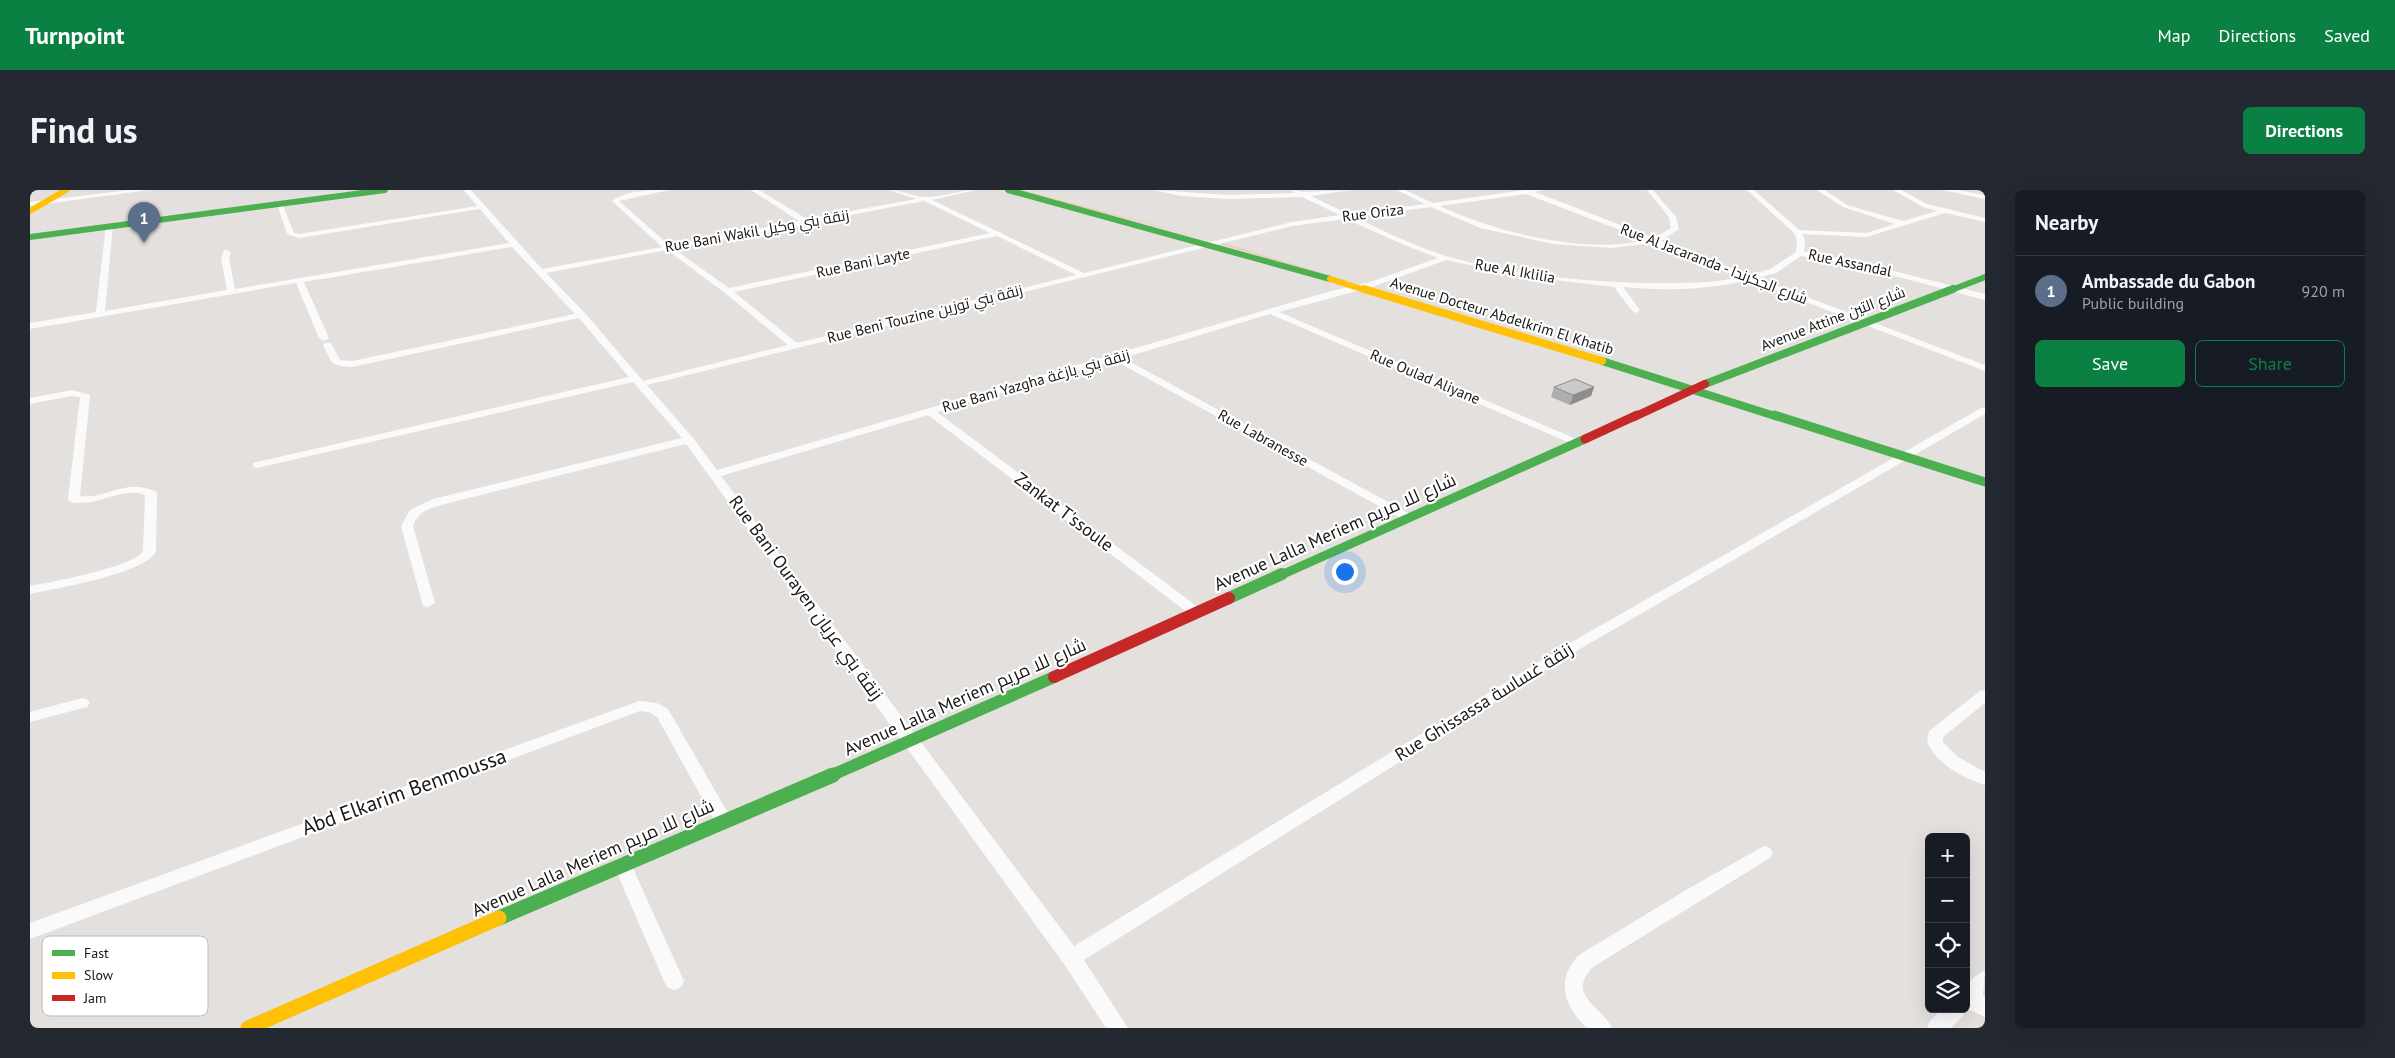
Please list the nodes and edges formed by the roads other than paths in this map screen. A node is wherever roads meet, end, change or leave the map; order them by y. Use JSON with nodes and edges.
{"nodes":[{"id":1,"x":49,"y":190,"type":"edge"},
{"id":2,"x":66,"y":190,"type":"edge"},
{"id":3,"x":146,"y":190,"type":"edge"},
{"id":4,"x":385,"y":190,"type":"edge"},
{"id":5,"x":467,"y":190,"type":"edge"},
{"id":6,"x":666,"y":190,"type":"edge"},
{"id":7,"x":754,"y":190,"type":"edge"},
{"id":8,"x":892,"y":190,"type":"edge"},
{"id":9,"x":973,"y":190,"type":"edge"},
{"id":10,"x":1008,"y":190,"type":"edge"},
{"id":11,"x":1028,"y":190,"type":"edge"},
{"id":12,"x":1157,"y":190,"type":"edge"},
{"id":13,"x":1294,"y":190,"type":"edge"},
{"id":14,"x":1349,"y":190,"type":"edge"},
{"id":15,"x":1400,"y":190,"type":"edge"},
{"id":16,"x":1539,"y":190,"type":"edge"},
{"id":17,"x":1650,"y":190,"type":"edge"},
{"id":18,"x":1750,"y":190,"type":"edge"},
{"id":19,"x":1820,"y":190,"type":"edge"},
{"id":20,"x":1896,"y":190,"type":"edge"},
{"id":21,"x":1946,"y":190,"type":"edge"},
{"id":22,"x":1525,"y":191,"type":"edge"},
{"id":23,"x":1304,"y":195,"type":"junction"},
{"id":24,"x":1985,"y":197,"type":"edge"},
{"id":25,"x":925,"y":199,"type":"junction"},
{"id":26,"x":46,"y":202,"type":"junction"},
{"id":27,"x":30,"y":203,"type":"edge"},
{"id":28,"x":280,"y":204,"type":"junction"},
{"id":29,"x":1436,"y":205,"type":"junction"},
{"id":30,"x":482,"y":207,"type":"junction"},
{"id":31,"x":30,"y":211,"type":"edge"},
{"id":32,"x":1943,"y":211,"type":"junction"},
{"id":33,"x":1345,"y":216,"type":"junction"},
{"id":34,"x":1985,"y":220,"type":"edge"},
{"id":35,"x":806,"y":222,"type":"junction"},
{"id":36,"x":1904,"y":225,"type":"junction"},
{"id":37,"x":109,"y":226,"type":"junction"},
{"id":38,"x":1797,"y":232,"type":"junction"},
{"id":39,"x":997,"y":234,"type":"junction"},
{"id":40,"x":30,"y":237,"type":"edge"},
{"id":41,"x":1221,"y":240,"type":"junction"},
{"id":42,"x":1655,"y":241,"type":"junction"},
{"id":43,"x":1209,"y":243,"type":"junction"},
{"id":44,"x":514,"y":244,"type":"junction"},
{"id":45,"x":668,"y":247,"type":"junction"},
{"id":46,"x":227,"y":252,"type":"dead end"},
{"id":47,"x":1800,"y":253,"type":"junction"},
{"id":48,"x":1445,"y":258,"type":"junction"},
{"id":49,"x":540,"y":272,"type":"junction"},
{"id":50,"x":1083,"y":275,"type":"junction"},
{"id":51,"x":1985,"y":277,"type":"edge"},
{"id":52,"x":1750,"y":278,"type":"junction"},
{"id":53,"x":299,"y":281,"type":"junction"},
{"id":54,"x":1616,"y":285,"type":"junction"},
{"id":55,"x":1363,"y":286,"type":"junction"},
{"id":56,"x":1957,"y":289,"type":"junction"},
{"id":57,"x":728,"y":291,"type":"junction"},
{"id":58,"x":232,"y":292,"type":"junction"},
{"id":59,"x":1985,"y":297,"type":"edge"},
{"id":60,"x":1636,"y":310,"type":"dead end"},
{"id":61,"x":1272,"y":312,"type":"junction"},
{"id":62,"x":100,"y":314,"type":"junction"},
{"id":63,"x":582,"y":315,"type":"junction"},
{"id":64,"x":1864,"y":322,"type":"junction"},
{"id":65,"x":30,"y":326,"type":"edge"},
{"id":66,"x":794,"y":345,"type":"junction"},
{"id":67,"x":1117,"y":358,"type":"junction"},
{"id":68,"x":1985,"y":368,"type":"edge"},
{"id":69,"x":639,"y":381,"type":"junction"},
{"id":70,"x":1704,"y":384,"type":"junction"},
{"id":71,"x":1692,"y":389,"type":"junction"},
{"id":72,"x":30,"y":401,"type":"edge"},
{"id":73,"x":1985,"y":410,"type":"edge"},
{"id":74,"x":930,"y":412,"type":"junction"},
{"id":75,"x":689,"y":440,"type":"junction"},
{"id":76,"x":1577,"y":443,"type":"junction"},
{"id":77,"x":1908,"y":453,"type":"junction"},
{"id":78,"x":256,"y":465,"type":"dead end"},
{"id":79,"x":1985,"y":472,"type":"edge"},
{"id":80,"x":714,"y":474,"type":"junction"},
{"id":81,"x":1985,"y":482,"type":"edge"},
{"id":82,"x":1408,"y":518,"type":"junction"},
{"id":83,"x":30,"y":590,"type":"edge"},
{"id":84,"x":428,"y":603,"type":"dead end"},
{"id":85,"x":1197,"y":613,"type":"junction"},
{"id":86,"x":1985,"y":695,"type":"edge"},
{"id":87,"x":82,"y":703,"type":"dead end"},
{"id":88,"x":30,"y":717,"type":"edge"},
{"id":89,"x":911,"y":741,"type":"junction"},
{"id":90,"x":1985,"y":779,"type":"edge"},
{"id":91,"x":723,"y":820,"type":"junction"},
{"id":92,"x":1764,"y":853,"type":"dead end"},
{"id":93,"x":622,"y":864,"type":"junction"},
{"id":94,"x":30,"y":931,"type":"edge"},
{"id":95,"x":1071,"y":958,"type":"junction"},
{"id":96,"x":1985,"y":980,"type":"edge"},
{"id":97,"x":674,"y":981,"type":"dead end"},
{"id":98,"x":1970,"y":1002,"type":"edge"},
{"id":99,"x":1957,"y":1013,"type":"edge"},
{"id":100,"x":248,"y":1028,"type":"edge"},
{"id":101,"x":1118,"y":1028,"type":"edge"},
{"id":102,"x":1602,"y":1028,"type":"edge"},
{"id":103,"x":1937,"y":1028,"type":"edge"}],
"edges":[{"from":1,"to":27,"type":"main road"},
{"from":2,"to":26,"type":"main road"},
{"from":3,"to":26,"type":"street"},
{"from":4,"to":28,"type":"main road"},
{"from":5,"to":30,"type":"street","name":"Rue Bani Ourayen زنقة بني عريان"},
{"from":6,"to":45,"type":"street"},
{"from":7,"to":35,"type":"street"},
{"from":8,"to":25,"type":"street"},
{"from":9,"to":25,"type":"street","name":"Rue Bani Wakil زنقة بني وكيل"},
{"from":10,"to":43,"type":"main road","name":"Avenue Docteur Abdelkrim El Khatib"},
{"from":11,"to":41,"type":"main road","name":"Avenue Docteur Abdelkrim El Khatib"},
{"from":12,"to":23,"type":"street"},
{"from":13,"to":23,"type":"street","name":"Rue Al Iklilia"},
{"from":14,"to":23,"type":"street"},
{"from":15,"to":29,"type":"street"},
{"from":16,"to":22,"type":"street","name":"Rue Oriza"},
{"from":17,"to":42,"type":"street"},
{"from":18,"to":38,"type":"street"},
{"from":19,"to":36,"type":"street"},
{"from":20,"to":32,"type":"street"},
{"from":21,"to":24,"type":"street"},
{"from":22,"to":29,"type":"street","name":"Rue Oriza"},
{"from":22,"to":42,"type":"street","name":"Rue Al Jacaranda - شارع الجكرندا"},
{"from":23,"to":33,"type":"street","name":"Rue Al Iklilia"},
{"from":25,"to":35,"type":"street","name":"Rue Bani Wakil زنقة بني وكيل"},
{"from":25,"to":39,"type":"street"},
{"from":26,"to":27,"type":"street"},
{"from":26,"to":31,"type":"main road"},
{"from":28,"to":30,"type":"street"},
{"from":28,"to":37,"type":"main road"},
{"from":29,"to":33,"type":"street","name":"Rue Oriza"},
{"from":29,"to":42,"type":"street"},
{"from":30,"to":44,"type":"street","name":"Rue Bani Ourayen زنقة بني عريان"},
{"from":32,"to":34,"type":"street"},
{"from":32,"to":36,"type":"street"},
{"from":33,"to":41,"type":"street","name":"Rue Oriza"},
{"from":33,"to":48,"type":"street","name":"Rue Al Iklilia"},
{"from":35,"to":45,"type":"street","name":"Rue Bani Wakil زنقة بني وكيل"},
{"from":36,"to":38,"type":"street"},
{"from":37,"to":40,"type":"main road"},
{"from":37,"to":62,"type":"street"},
{"from":38,"to":47,"type":"street"},
{"from":39,"to":50,"type":"street"},
{"from":39,"to":57,"type":"street","name":"Rue Bani Layte"},
{"from":41,"to":43,"type":"street","name":"Rue Oriza"},
{"from":41,"to":55,"type":"main road","name":"Avenue Docteur Abdelkrim El Khatib"},
{"from":42,"to":52,"type":"street","name":"Rue Al Jacaranda - شارع الجكرندا"},
{"from":43,"to":50,"type":"street","name":"Rue Beni Touzine زنقة بني توزين"},
{"from":43,"to":55,"type":"main road","name":"Avenue Docteur Abdelkrim El Khatib"},
{"from":44,"to":49,"type":"street","name":"Rue Bani Ourayen زنقة بني عريان"},
{"from":44,"to":53,"type":"street"},
{"from":45,"to":49,"type":"street","name":"Rue Bani Wakil زنقة بني وكيل"},
{"from":45,"to":57,"type":"street"},
{"from":46,"to":58,"type":"street"},
{"from":47,"to":52,"type":"street","name":"Rue Al Iklilia"},
{"from":47,"to":56,"type":"street","name":"Rue Assandal"},
{"from":48,"to":54,"type":"street","name":"Rue Al Iklilia"},
{"from":48,"to":55,"type":"street","name":"Rue Bani Yazgha زنقة بني يازغة"},
{"from":49,"to":63,"type":"street","name":"Rue Bani Ourayen زنقة بني عريان"},
{"from":50,"to":66,"type":"street","name":"Rue Beni Touzine زنقة بني توزين"},
{"from":51,"to":56,"type":"main road","name":"Avenue Attine شارع التين"},
{"from":52,"to":54,"type":"street","name":"Rue Al Iklilia"},
{"from":52,"to":64,"type":"street","name":"Rue Al Jacaranda - شارع الجكرندا"},
{"from":53,"to":58,"type":"street"},
{"from":53,"to":63,"type":"street"},
{"from":54,"to":60,"type":"street"},
{"from":55,"to":61,"type":"street","name":"Rue Bani Yazgha زنقة بني يازغة"},
{"from":55,"to":70,"type":"main road","name":"Avenue Docteur Abdelkrim El Khatib"},
{"from":55,"to":71,"type":"main road","name":"Avenue Docteur Abdelkrim El Khatib"},
{"from":56,"to":59,"type":"street","name":"Rue Assandal"},
{"from":56,"to":64,"type":"main road","name":"Avenue Attine شارع التين"},
{"from":57,"to":66,"type":"street"},
{"from":58,"to":62,"type":"street"},
{"from":61,"to":67,"type":"street","name":"Rue Bani Yazgha زنقة بني يازغة"},
{"from":61,"to":76,"type":"street","name":"Rue Oulad Aliyane"},
{"from":62,"to":65,"type":"street"},
{"from":63,"to":69,"type":"street","name":"Rue Bani Ourayen زنقة بني عريان"},
{"from":64,"to":68,"type":"street","name":"Rue Al Jacaranda - شارع الجكرندا"},
{"from":64,"to":70,"type":"main road","name":"Avenue Attine شارع التين"},
{"from":66,"to":69,"type":"street","name":"Rue Beni Touzine زنقة بني توزين"},
{"from":67,"to":74,"type":"street","name":"Rue Bani Yazgha زنقة بني يازغة"},
{"from":67,"to":82,"type":"street","name":"Rue Labranesse"},
{"from":69,"to":75,"type":"street","name":"Rue Bani Ourayen زنقة بني عريان"},
{"from":69,"to":78,"type":"street","name":"Rue Beni Touzine زنقة بني توزين"},
{"from":70,"to":71,"type":"main road","name":"Avenue Attine شارع التين"},
{"from":70,"to":77,"type":"main road","name":"Avenue Docteur Abdelkrim El Khatib"},
{"from":71,"to":76,"type":"main road","name":"Avenue Lalla Meriem شارع للا مريم"},
{"from":71,"to":77,"type":"main road","name":"Avenue Docteur Abdelkrim El Khatib"},
{"from":72,"to":83,"type":"street"},
{"from":73,"to":77,"type":"street","name":"Rue Ghissassa زنقة غساسة"},
{"from":74,"to":80,"type":"street","name":"Rue Bani Yazgha زنقة بني يازغة"},
{"from":74,"to":85,"type":"street","name":"Zankat T'ssoule"},
{"from":75,"to":80,"type":"street","name":"Rue Bani Ourayen زنقة بني عريان"},
{"from":75,"to":84,"type":"street"},
{"from":76,"to":82,"type":"main road","name":"Avenue Lalla Meriem شارع للا مريم"},
{"from":77,"to":79,"type":"main road","name":"Avenue Docteur Abdelkrim El Khatib"},
{"from":77,"to":81,"type":"main road","name":"Avenue Docteur Abdelkrim El Khatib"},
{"from":77,"to":95,"type":"street","name":"Rue Ghissassa زنقة غساسة"},
{"from":80,"to":89,"type":"street","name":"Rue Bani Ourayen زنقة بني عريان"},
{"from":82,"to":85,"type":"main road","name":"Avenue Lalla Meriem شارع للا مريم"},
{"from":85,"to":89,"type":"main road","name":"Avenue Lalla Meriem شارع للا مريم"},
{"from":86,"to":90,"type":"street"},
{"from":87,"to":88,"type":"street"},
{"from":89,"to":91,"type":"main road","name":"Avenue Lalla Meriem شارع للا مريم"},
{"from":89,"to":95,"type":"street","name":"Rue Bani Ourayen زنقة بني عريان"},
{"from":91,"to":93,"type":"main road","name":"Avenue Lalla Meriem شارع للا مريم"},
{"from":91,"to":94,"type":"street","name":"Abd Elkarim Benmoussa"},
{"from":92,"to":102,"type":"street"},
{"from":93,"to":97,"type":"street"},
{"from":93,"to":100,"type":"main road","name":"Avenue Lalla Meriem شارع للا مريم"},
{"from":95,"to":101,"type":"street","name":"Rue Bani Ourayen زنقة بني عريان"},
{"from":96,"to":98,"type":"street"},
{"from":99,"to":103,"type":"street"}]}
